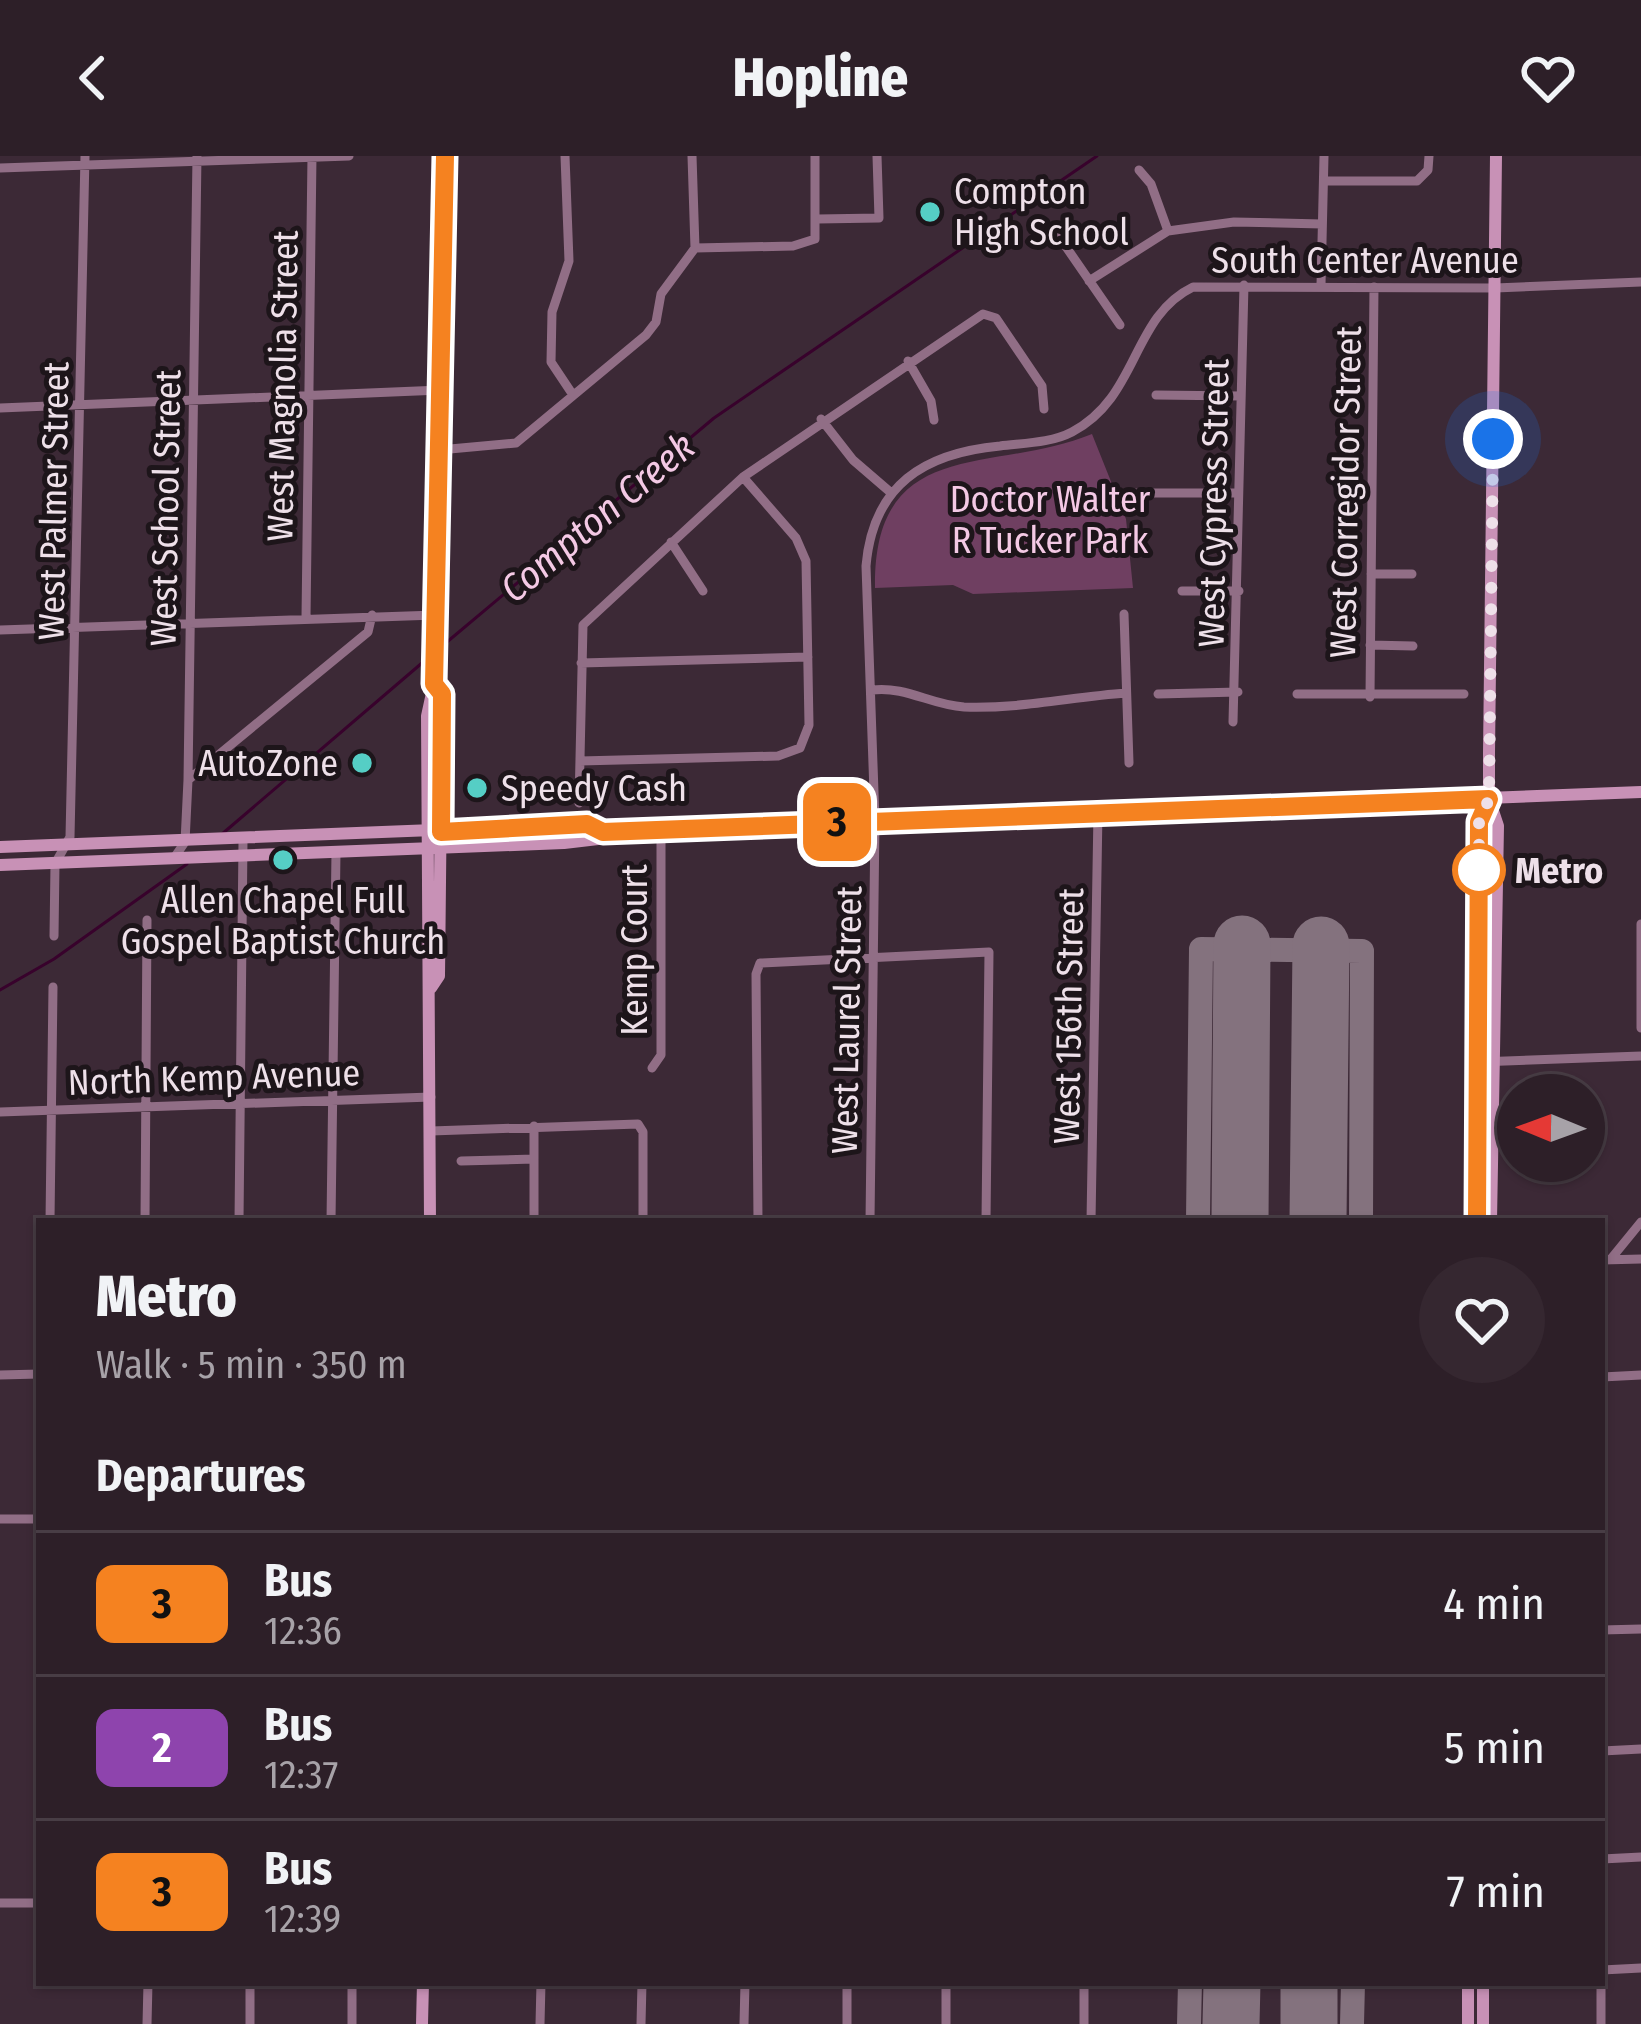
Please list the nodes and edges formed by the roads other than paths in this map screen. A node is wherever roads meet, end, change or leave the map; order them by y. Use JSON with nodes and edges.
{"nodes":[{"id":1,"x":349,"y":156,"type":"edge"},
{"id":2,"x":445,"y":156,"type":"edge"},
{"id":3,"x":565,"y":156,"type":"edge"},
{"id":4,"x":692,"y":156,"type":"edge"},
{"id":5,"x":815,"y":156,"type":"edge"},
{"id":6,"x":877,"y":156,"type":"edge"},
{"id":7,"x":1324,"y":156,"type":"edge"},
{"id":8,"x":1429,"y":156,"type":"edge"},
{"id":9,"x":1496,"y":156,"type":"edge"},
{"id":10,"x":312,"y":157,"type":"edge"},
{"id":11,"x":197,"y":159,"type":"edge"},
{"id":12,"x":85,"y":160,"type":"edge"},
{"id":13,"x":0,"y":168,"type":"edge"},
{"id":14,"x":1139,"y":170,"type":"dead end"},
{"id":15,"x":1324,"y":181,"type":"junction"},
{"id":16,"x":818,"y":219,"type":"junction"},
{"id":17,"x":1322,"y":224,"type":"junction"},
{"id":18,"x":1054,"y":228,"type":"dead end"},
{"id":19,"x":1168,"y":231,"type":"junction"},
{"id":20,"x":695,"y":248,"type":"junction"},
{"id":21,"x":1089,"y":280,"type":"junction"},
{"id":22,"x":1641,"y":282,"type":"edge"},
{"id":23,"x":1244,"y":285,"type":"junction"},
{"id":24,"x":1321,"y":285,"type":"junction"},
{"id":25,"x":1374,"y":287,"type":"junction"},
{"id":26,"x":1495,"y":288,"type":"junction"},
{"id":27,"x":1120,"y":325,"type":"dead end"},
{"id":28,"x":908,"y":361,"type":"junction"},
{"id":29,"x":441,"y":390,"type":"junction"},
{"id":30,"x":308,"y":395,"type":"junction"},
{"id":31,"x":573,"y":395,"type":"junction"},
{"id":32,"x":1156,"y":395,"type":"dead end"},
{"id":33,"x":1241,"y":396,"type":"junction"},
{"id":34,"x":194,"y":400,"type":"junction"},
{"id":35,"x":82,"y":404,"type":"junction"},
{"id":36,"x":0,"y":408,"type":"edge"},
{"id":37,"x":1044,"y":409,"type":"dead end"},
{"id":38,"x":821,"y":419,"type":"junction"},
{"id":39,"x":934,"y":420,"type":"dead end"},
{"id":40,"x":439,"y":450,"type":"junction"},
{"id":41,"x":742,"y":477,"type":"junction"},
{"id":42,"x":889,"y":491,"type":"junction"},
{"id":43,"x":1137,"y":493,"type":"dead end"},
{"id":44,"x":1238,"y":493,"type":"junction"},
{"id":45,"x":671,"y":542,"type":"junction"},
{"id":46,"x":1371,"y":574,"type":"junction"},
{"id":47,"x":1412,"y":574,"type":"dead end"},
{"id":48,"x":703,"y":591,"type":"dead end"},
{"id":49,"x":1182,"y":591,"type":"dead end"},
{"id":50,"x":1240,"y":591,"type":"junction"},
{"id":51,"x":372,"y":614,"type":"junction"},
{"id":52,"x":1124,"y":614,"type":"dead end"},
{"id":53,"x":436,"y":615,"type":"junction"},
{"id":54,"x":306,"y":617,"type":"junction"},
{"id":55,"x":190,"y":622,"type":"junction"},
{"id":56,"x":78,"y":627,"type":"junction"},
{"id":57,"x":0,"y":630,"type":"edge"},
{"id":58,"x":1370,"y":645,"type":"junction"},
{"id":59,"x":1413,"y":646,"type":"dead end"},
{"id":60,"x":808,"y":657,"type":"junction"},
{"id":61,"x":580,"y":663,"type":"junction"},
{"id":62,"x":872,"y":690,"type":"junction"},
{"id":63,"x":1238,"y":692,"type":"junction"},
{"id":64,"x":1126,"y":693,"type":"junction"},
{"id":65,"x":1158,"y":694,"type":"dead end"},
{"id":66,"x":1297,"y":694,"type":"dead end"},
{"id":67,"x":1464,"y":694,"type":"dead end"},
{"id":68,"x":1370,"y":697,"type":"junction"},
{"id":69,"x":1233,"y":722,"type":"dead end"},
{"id":70,"x":580,"y":760,"type":"junction"},
{"id":71,"x":1129,"y":763,"type":"dead end"},
{"id":72,"x":188,"y":780,"type":"junction"},
{"id":73,"x":1641,"y":792,"type":"edge"},
{"id":74,"x":1489,"y":799,"type":"junction"},
{"id":75,"x":579,"y":803,"type":"dead end"},
{"id":76,"x":1098,"y":812,"type":"junction"},
{"id":77,"x":875,"y":821,"type":"junction"},
{"id":78,"x":662,"y":829,"type":"junction"},
{"id":79,"x":434,"y":832,"type":"junction"},
{"id":80,"x":603,"y":832,"type":"junction"},
{"id":81,"x":240,"y":841,"type":"junction"},
{"id":82,"x":185,"y":842,"type":"junction"},
{"id":83,"x":66,"y":846,"type":"junction"},
{"id":84,"x":0,"y":848,"type":"edge"},
{"id":85,"x":434,"y":848,"type":"junction"},
{"id":86,"x":336,"y":852,"type":"junction"},
{"id":87,"x":242,"y":856,"type":"junction"},
{"id":88,"x":174,"y":858,"type":"junction"},
{"id":89,"x":55,"y":864,"type":"junction"},
{"id":90,"x":0,"y":865,"type":"edge"},
{"id":91,"x":147,"y":920,"type":"dead end"},
{"id":92,"x":1641,"y":924,"type":"edge"},
{"id":93,"x":54,"y":936,"type":"dead end"},
{"id":94,"x":873,"y":954,"type":"junction"},
{"id":95,"x":53,"y":987,"type":"dead end"},
{"id":96,"x":1641,"y":1028,"type":"edge"},
{"id":97,"x":1641,"y":1057,"type":"edge"},
{"id":98,"x":1496,"y":1061,"type":"junction"},
{"id":99,"x":1478,"y":1062,"type":"junction"},
{"id":100,"x":652,"y":1069,"type":"dead end"},
{"id":101,"x":431,"y":1097,"type":"junction"},
{"id":102,"x":334,"y":1101,"type":"junction"},
{"id":103,"x":242,"y":1102,"type":"junction"},
{"id":104,"x":146,"y":1105,"type":"junction"},
{"id":105,"x":52,"y":1109,"type":"junction"},
{"id":106,"x":0,"y":1112,"type":"edge"},
{"id":107,"x":534,"y":1126,"type":"junction"},
{"id":108,"x":431,"y":1131,"type":"junction"},
{"id":109,"x":534,"y":1159,"type":"junction"},
{"id":110,"x":461,"y":1161,"type":"dead end"},
{"id":111,"x":50,"y":1218,"type":"edge"},
{"id":112,"x":145,"y":1218,"type":"edge"},
{"id":113,"x":239,"y":1218,"type":"edge"},
{"id":114,"x":331,"y":1218,"type":"edge"},
{"id":115,"x":430,"y":1218,"type":"edge"},
{"id":116,"x":534,"y":1218,"type":"edge"},
{"id":117,"x":644,"y":1218,"type":"edge"},
{"id":118,"x":758,"y":1218,"type":"edge"},
{"id":119,"x":871,"y":1218,"type":"edge"},
{"id":120,"x":986,"y":1218,"type":"edge"},
{"id":121,"x":1091,"y":1218,"type":"edge"},
{"id":122,"x":1477,"y":1218,"type":"edge"},
{"id":123,"x":1491,"y":1218,"type":"edge"},
{"id":124,"x":1641,"y":1222,"type":"edge"},
{"id":125,"x":1641,"y":1259,"type":"edge"},
{"id":126,"x":1606,"y":1260,"type":"edge"},
{"id":127,"x":36,"y":1374,"type":"edge"},
{"id":128,"x":0,"y":1376,"type":"edge"},
{"id":129,"x":1641,"y":1376,"type":"edge"},
{"id":130,"x":1605,"y":1377,"type":"edge"},
{"id":131,"x":0,"y":1519,"type":"edge"},
{"id":132,"x":36,"y":1519,"type":"edge"},
{"id":133,"x":1641,"y":1629,"type":"edge"},
{"id":134,"x":1605,"y":1630,"type":"edge"},
{"id":135,"x":1641,"y":1749,"type":"edge"},
{"id":136,"x":1605,"y":1750,"type":"edge"},
{"id":137,"x":1641,"y":1857,"type":"edge"},
{"id":138,"x":1605,"y":1859,"type":"edge"},
{"id":139,"x":0,"y":1903,"type":"edge"},
{"id":140,"x":36,"y":1903,"type":"edge"},
{"id":141,"x":1641,"y":1968,"type":"edge"},
{"id":142,"x":1605,"y":1970,"type":"edge"},
{"id":143,"x":148,"y":1986,"type":"edge"},
{"id":144,"x":250,"y":1986,"type":"edge"},
{"id":145,"x":352,"y":1986,"type":"edge"},
{"id":146,"x":422,"y":1986,"type":"edge"},
{"id":147,"x":541,"y":1986,"type":"edge"},
{"id":148,"x":642,"y":1986,"type":"edge"},
{"id":149,"x":745,"y":1986,"type":"edge"},
{"id":150,"x":847,"y":1986,"type":"edge"},
{"id":151,"x":946,"y":1986,"type":"edge"},
{"id":152,"x":1084,"y":1986,"type":"edge"},
{"id":153,"x":1468,"y":1986,"type":"edge"},
{"id":154,"x":1483,"y":1986,"type":"edge"},
{"id":155,"x":1601,"y":1986,"type":"edge"},
{"id":156,"x":147,"y":2024,"type":"edge"},
{"id":157,"x":250,"y":2024,"type":"edge"},
{"id":158,"x":352,"y":2024,"type":"edge"},
{"id":159,"x":422,"y":2024,"type":"edge"},
{"id":160,"x":540,"y":2024,"type":"edge"},
{"id":161,"x":641,"y":2024,"type":"edge"},
{"id":162,"x":744,"y":2024,"type":"edge"},
{"id":163,"x":847,"y":2024,"type":"edge"},
{"id":164,"x":946,"y":2024,"type":"edge"},
{"id":165,"x":1084,"y":2024,"type":"edge"},
{"id":166,"x":1468,"y":2024,"type":"edge"},
{"id":167,"x":1483,"y":2024,"type":"edge"},
{"id":168,"x":1601,"y":2024,"type":"edge"}],
"edges":[{"from":1,"to":10,"type":"street"},
{"from":2,"to":29,"type":"main road"},
{"from":3,"to":31,"type":"street"},
{"from":4,"to":20,"type":"street"},
{"from":5,"to":16,"type":"street"},
{"from":6,"to":16,"type":"street"},
{"from":7,"to":15,"type":"street"},
{"from":8,"to":15,"type":"street"},
{"from":9,"to":26,"type":"main road"},
{"from":10,"to":11,"type":"street"},
{"from":10,"to":30,"type":"street","name":"West Magnolia Street"},
{"from":11,"to":12,"type":"street"},
{"from":11,"to":34,"type":"street","name":"West School Street"},
{"from":12,"to":13,"type":"street"},
{"from":12,"to":35,"type":"street","name":"West Palmer Street"},
{"from":14,"to":19,"type":"street"},
{"from":15,"to":17,"type":"street"},
{"from":16,"to":20,"type":"street"},
{"from":17,"to":19,"type":"street"},
{"from":17,"to":24,"type":"street"},
{"from":18,"to":21,"type":"street"},
{"from":19,"to":21,"type":"street"},
{"from":20,"to":31,"type":"street"},
{"from":21,"to":27,"type":"street"},
{"from":22,"to":26,"type":"street","name":"South Center Avenue"},
{"from":23,"to":24,"type":"street","name":"South Center Avenue"},
{"from":23,"to":33,"type":"street","name":"West Cypress Street"},
{"from":23,"to":42,"type":"street","name":"South Center Avenue"},
{"from":24,"to":25,"type":"street","name":"South Center Avenue"},
{"from":25,"to":26,"type":"street","name":"South Center Avenue"},
{"from":25,"to":46,"type":"street","name":"West Corregidor Street"},
{"from":26,"to":74,"type":"main road"},
{"from":28,"to":37,"type":"street"},
{"from":28,"to":38,"type":"street"},
{"from":28,"to":39,"type":"street"},
{"from":29,"to":30,"type":"street"},
{"from":29,"to":40,"type":"main road"},
{"from":30,"to":34,"type":"street"},
{"from":30,"to":54,"type":"street","name":"West Magnolia Street"},
{"from":31,"to":40,"type":"street"},
{"from":32,"to":33,"type":"street"},
{"from":33,"to":44,"type":"street","name":"West Cypress Street"},
{"from":34,"to":35,"type":"street"},
{"from":34,"to":55,"type":"street","name":"West School Street"},
{"from":35,"to":36,"type":"street"},
{"from":35,"to":56,"type":"street","name":"West Palmer Street"},
{"from":38,"to":41,"type":"street"},
{"from":38,"to":42,"type":"street"},
{"from":40,"to":53,"type":"main road"},
{"from":41,"to":45,"type":"street"},
{"from":41,"to":60,"type":"street"},
{"from":42,"to":62,"type":"street","name":"West Laurel Street"},
{"from":43,"to":44,"type":"street"},
{"from":44,"to":50,"type":"street","name":"West Cypress Street"},
{"from":45,"to":48,"type":"street"},
{"from":45,"to":61,"type":"street"},
{"from":46,"to":47,"type":"street"},
{"from":46,"to":58,"type":"street","name":"West Corregidor Street"},
{"from":49,"to":50,"type":"street"},
{"from":50,"to":63,"type":"street","name":"West Cypress Street"},
{"from":51,"to":53,"type":"street"},
{"from":51,"to":54,"type":"street"},
{"from":51,"to":72,"type":"street"},
{"from":52,"to":64,"type":"street"},
{"from":53,"to":79,"type":"main road"},
{"from":54,"to":55,"type":"street"},
{"from":55,"to":56,"type":"street"},
{"from":55,"to":72,"type":"street","name":"West School Street"},
{"from":56,"to":57,"type":"street"},
{"from":56,"to":83,"type":"street","name":"West Palmer Street"},
{"from":58,"to":59,"type":"street"},
{"from":58,"to":68,"type":"street","name":"West Corregidor Street"},
{"from":60,"to":61,"type":"street"},
{"from":60,"to":70,"type":"street"},
{"from":61,"to":70,"type":"street"},
{"from":62,"to":64,"type":"street"},
{"from":62,"to":77,"type":"street","name":"West Laurel Street"},
{"from":63,"to":65,"type":"street"},
{"from":63,"to":69,"type":"street","name":"West Cypress Street"},
{"from":64,"to":71,"type":"street"},
{"from":66,"to":68,"type":"street"},
{"from":67,"to":68,"type":"street"},
{"from":70,"to":75,"type":"street"},
{"from":72,"to":82,"type":"street","name":"West School Street"},
{"from":73,"to":74,"type":"main road"},
{"from":74,"to":76,"type":"main road"},
{"from":74,"to":98,"type":"main road"},
{"from":74,"to":99,"type":"main road"},
{"from":76,"to":77,"type":"main road"},
{"from":76,"to":121,"type":"street","name":"West 156th Street"},
{"from":77,"to":78,"type":"main road"},
{"from":77,"to":94,"type":"street","name":"West Laurel Street"},
{"from":78,"to":80,"type":"main road"},
{"from":78,"to":100,"type":"street","name":"Kemp Court"},
{"from":79,"to":80,"type":"main road"},
{"from":79,"to":81,"type":"main road"},
{"from":79,"to":85,"type":"main road"},
{"from":80,"to":85,"type":"main road"},
{"from":81,"to":82,"type":"main road"},
{"from":81,"to":87,"type":"street"},
{"from":82,"to":83,"type":"main road"},
{"from":82,"to":88,"type":"street"},
{"from":83,"to":84,"type":"main road"},
{"from":83,"to":89,"type":"street"},
{"from":85,"to":86,"type":"main road"},
{"from":85,"to":101,"type":"main road"},
{"from":86,"to":87,"type":"main road"},
{"from":86,"to":102,"type":"street"},
{"from":87,"to":88,"type":"main road"},
{"from":87,"to":103,"type":"street"},
{"from":88,"to":89,"type":"main road"},
{"from":89,"to":90,"type":"main road"},
{"from":89,"to":93,"type":"street"},
{"from":91,"to":104,"type":"street"},
{"from":92,"to":96,"type":"street"},
{"from":94,"to":118,"type":"street"},
{"from":94,"to":119,"type":"street","name":"West Laurel Street"},
{"from":94,"to":120,"type":"street"},
{"from":95,"to":105,"type":"street"},
{"from":97,"to":98,"type":"street"},
{"from":98,"to":99,"type":"street"},
{"from":98,"to":123,"type":"main road"},
{"from":99,"to":122,"type":"main road"},
{"from":101,"to":102,"type":"street","name":"North Kemp Avenue"},
{"from":101,"to":108,"type":"main road"},
{"from":102,"to":103,"type":"street","name":"North Kemp Avenue"},
{"from":102,"to":114,"type":"street"},
{"from":103,"to":104,"type":"street","name":"North Kemp Avenue"},
{"from":103,"to":113,"type":"street"},
{"from":104,"to":105,"type":"street","name":"North Kemp Avenue"},
{"from":104,"to":112,"type":"street"},
{"from":105,"to":106,"type":"street","name":"North Kemp Avenue"},
{"from":105,"to":111,"type":"street"},
{"from":107,"to":108,"type":"street"},
{"from":107,"to":109,"type":"street"},
{"from":107,"to":117,"type":"street"},
{"from":108,"to":115,"type":"main road"},
{"from":109,"to":110,"type":"street"},
{"from":109,"to":116,"type":"street"},
{"from":124,"to":126,"type":"street"},
{"from":125,"to":126,"type":"street"},
{"from":127,"to":128,"type":"street"},
{"from":129,"to":130,"type":"street"},
{"from":131,"to":132,"type":"street"},
{"from":133,"to":134,"type":"street"},
{"from":135,"to":136,"type":"street"},
{"from":137,"to":138,"type":"street"},
{"from":139,"to":140,"type":"street"},
{"from":141,"to":142,"type":"street"},
{"from":143,"to":156,"type":"street"},
{"from":144,"to":157,"type":"street"},
{"from":145,"to":158,"type":"street"},
{"from":146,"to":159,"type":"main road"},
{"from":147,"to":160,"type":"street"},
{"from":148,"to":161,"type":"street"},
{"from":149,"to":162,"type":"street"},
{"from":150,"to":163,"type":"street"},
{"from":151,"to":164,"type":"street"},
{"from":152,"to":165,"type":"street"},
{"from":153,"to":166,"type":"main road"},
{"from":154,"to":167,"type":"main road"},
{"from":155,"to":168,"type":"street"}]}
